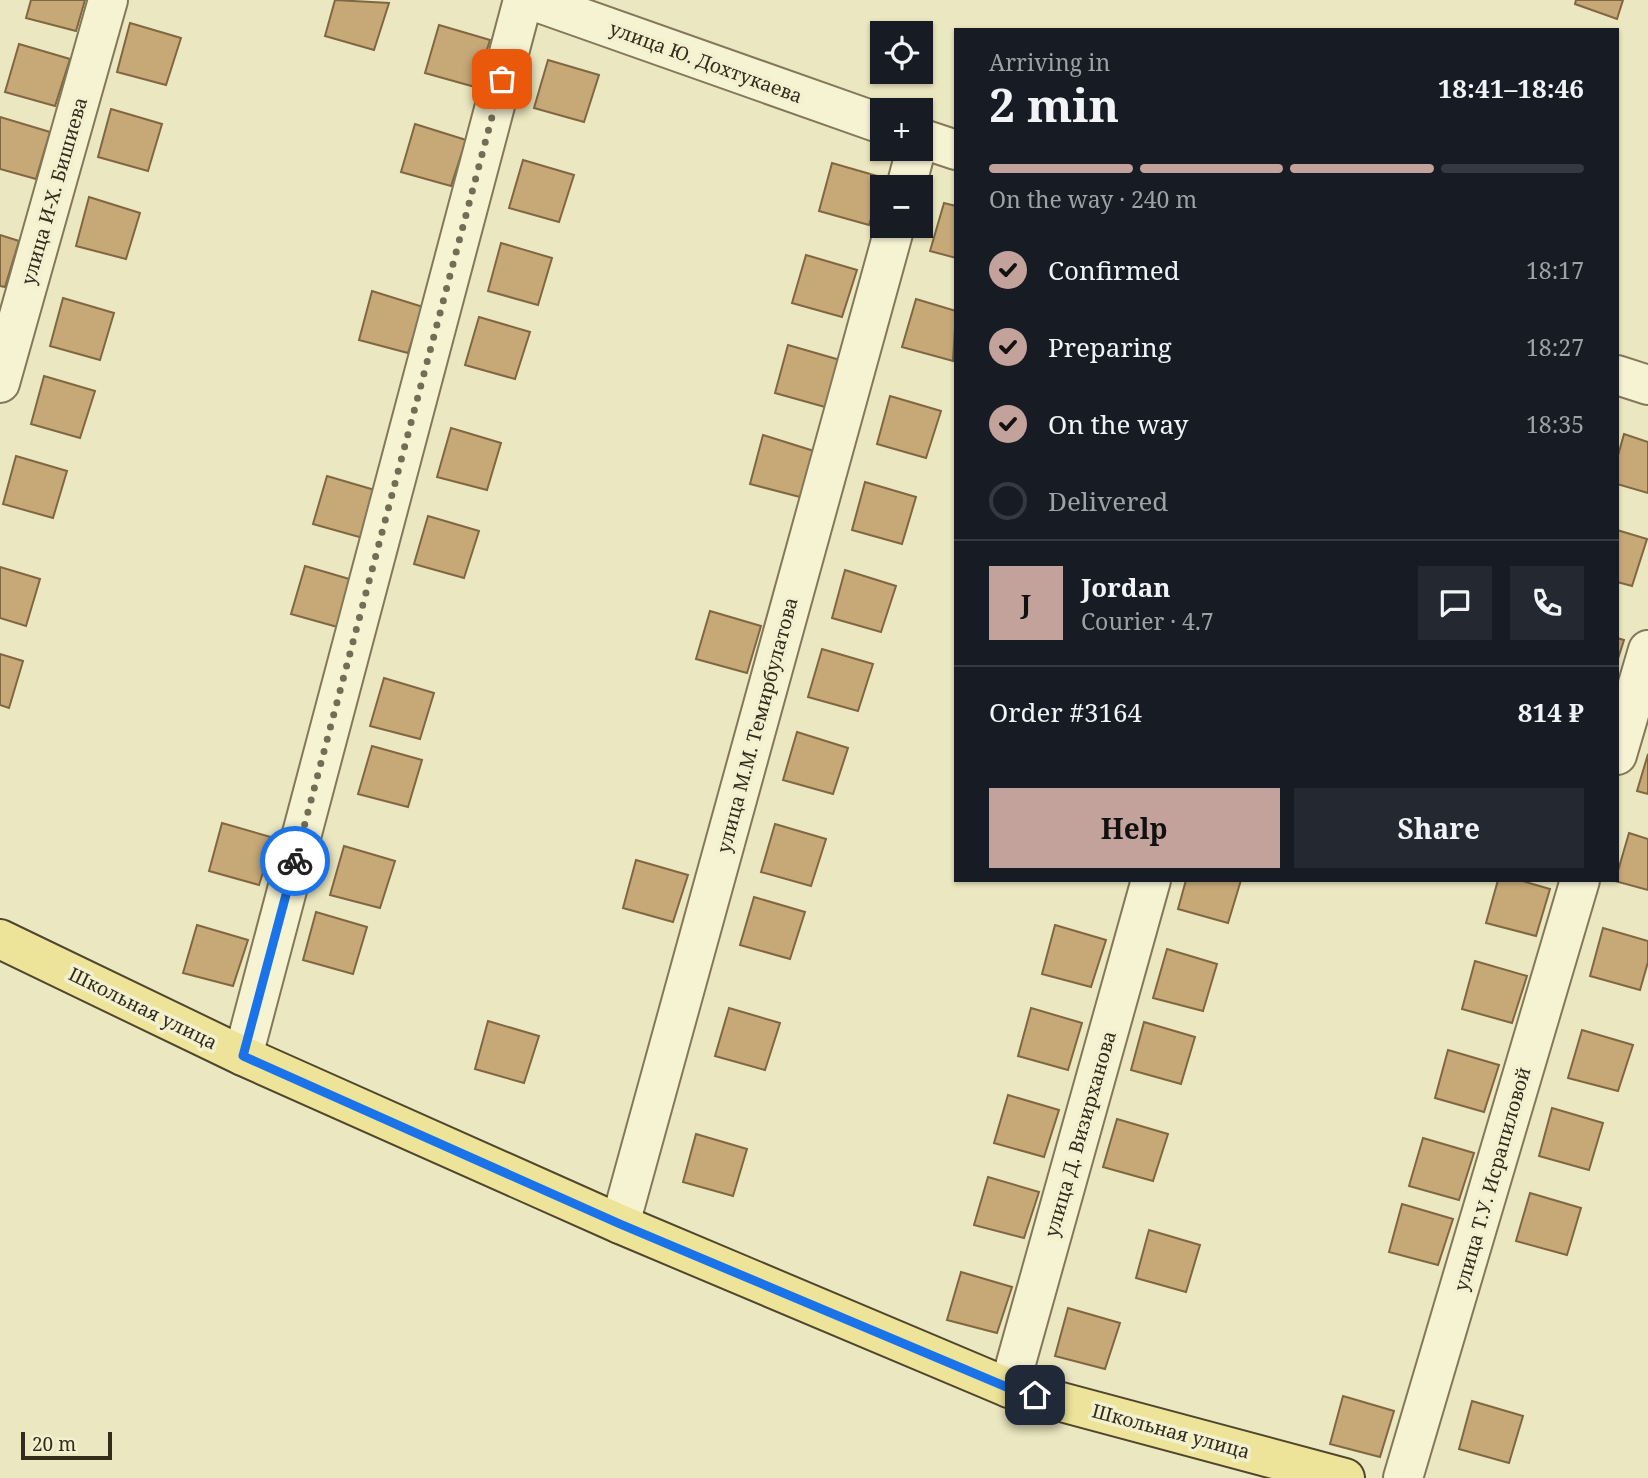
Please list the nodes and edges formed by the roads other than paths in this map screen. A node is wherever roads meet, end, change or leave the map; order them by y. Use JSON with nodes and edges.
{"nodes":[{"id":1,"x":108,"y":0,"type":"edge"},
{"id":2,"x":523,"y":0,"type":"edge"},
{"id":3,"x":531,"y":0,"type":"edge"},
{"id":4,"x":870,"y":120,"type":"edge"},
{"id":5,"x":933,"y":142,"type":"edge"},
{"id":6,"x":954,"y":149,"type":"edge"},
{"id":7,"x":892,"y":238,"type":"edge"},
{"id":8,"x":1619,"y":376,"type":"edge"},
{"id":9,"x":0,"y":383,"type":"edge"},
{"id":10,"x":1648,"y":385,"type":"edge"},
{"id":11,"x":1648,"y":650,"type":"edge"},
{"id":12,"x":1619,"y":748,"type":"edge"},
{"id":13,"x":1151,"y":882,"type":"edge"},
{"id":14,"x":1579,"y":882,"type":"edge"},
{"id":15,"x":0,"y":939,"type":"edge"},
{"id":16,"x":243,"y":1056,"type":"junction"},
{"id":17,"x":620,"y":1224,"type":"junction"},
{"id":18,"x":1009,"y":1388,"type":"junction"},
{"id":19,"x":1345,"y":1478,"type":"edge"},
{"id":20,"x":1403,"y":1478,"type":"edge"}],
"edges":[{"from":1,"to":9,"type":"street","name":"улица И-Х. Бишиева"},
{"from":2,"to":16,"type":"street"},
{"from":3,"to":4,"type":"street","name":"улица Ю. Дохтукаева"},
{"from":5,"to":6,"type":"street"},
{"from":7,"to":17,"type":"street","name":"улица М.М. Темирбулатова"},
{"from":8,"to":10,"type":"street"},
{"from":11,"to":12,"type":"street"},
{"from":13,"to":18,"type":"street","name":"улица Д. Визирханова"},
{"from":14,"to":20,"type":"street","name":"улица Т.У. Исрапиловой"},
{"from":15,"to":16,"type":"main road","name":"Школьная улица"},
{"from":16,"to":17,"type":"main road","name":"Школьная улица"},
{"from":17,"to":18,"type":"main road","name":"Школьная улица"},
{"from":18,"to":19,"type":"main road","name":"Школьная улица"}]}
